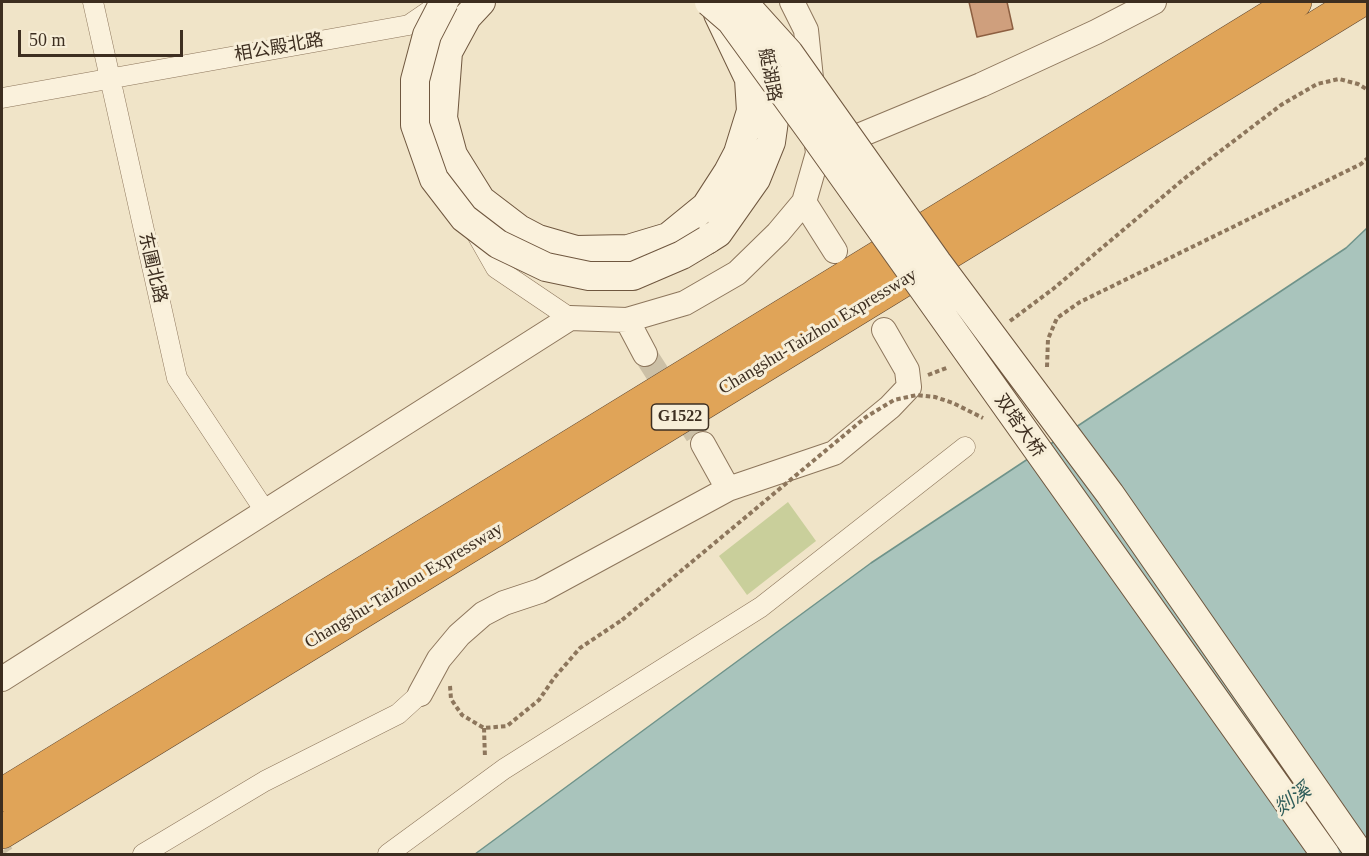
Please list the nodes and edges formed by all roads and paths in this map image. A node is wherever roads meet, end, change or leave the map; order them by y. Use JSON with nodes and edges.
{"nodes":[{"id":1,"x":93,"y":2,"type":"edge"},
{"id":2,"x":444,"y":2,"type":"edge"},
{"id":3,"x":481,"y":2,"type":"edge"},
{"id":4,"x":710,"y":2,"type":"edge"},
{"id":5,"x":742,"y":2,"type":"edge"},
{"id":6,"x":792,"y":2,"type":"edge"},
{"id":7,"x":1154,"y":2,"type":"edge"},
{"id":8,"x":1295,"y":2,"type":"edge"},
{"id":9,"x":1358,"y":2,"type":"edge"},
{"id":10,"x":409,"y":25,"type":"junction"},
{"id":11,"x":110,"y":79,"type":"junction"},
{"id":12,"x":1368,"y":90,"type":"edge"},
{"id":13,"x":2,"y":98,"type":"edge"},
{"id":14,"x":818,"y":153,"type":"junction"},
{"id":15,"x":1368,"y":158,"type":"edge"},
{"id":16,"x":804,"y":202,"type":"junction"},
{"id":17,"x":698,"y":230,"type":"junction"},
{"id":18,"x":835,"y":251,"type":"dead end"},
{"id":19,"x":570,"y":318,"type":"junction"},
{"id":20,"x":627,"y":320,"type":"junction"},
{"id":21,"x":1009,"y":322,"type":"dead end"},
{"id":22,"x":884,"y":330,"type":"dead end"},
{"id":23,"x":645,"y":354,"type":"tunnel mouth"},
{"id":24,"x":953,"y":364,"type":"dead end"},
{"id":25,"x":907,"y":370,"type":"junction"},
{"id":26,"x":1052,"y":375,"type":"dead end"},
{"id":27,"x":991,"y":423,"type":"dead end"},
{"id":28,"x":703,"y":444,"type":"tunnel mouth"},
{"id":29,"x":965,"y":447,"type":"dead end"},
{"id":30,"x":728,"y":489,"type":"junction"},
{"id":31,"x":265,"y":511,"type":"junction"},
{"id":32,"x":2,"y":679,"type":"edge"},
{"id":33,"x":450,"y":680,"type":"dead end"},
{"id":34,"x":420,"y":694,"type":"joint"},
{"id":35,"x":2,"y":795,"type":"edge"},
{"id":36,"x":2,"y":832,"type":"edge"},
{"id":37,"x":143,"y":855,"type":"edge"},
{"id":38,"x":388,"y":855,"type":"edge"},
{"id":39,"x":1325,"y":855,"type":"edge"},
{"id":40,"x":1360,"y":855,"type":"edge"}],
"edges":[{"from":1,"to":11,"type":"street","name":"东圃北路"},
{"from":2,"to":10,"type":"street","name":"相公殿北路"},
{"from":2,"to":17,"type":"main road","bridge":true},
{"from":3,"to":17,"type":"main road"},
{"from":4,"to":17,"type":"main road","name":"艇湖路"},
{"from":4,"to":39,"type":"main road","name":"双塔大桥","bridge":true},
{"from":5,"to":17,"type":"main road","name":"艇湖路"},
{"from":5,"to":40,"type":"main road","name":"双塔大桥","bridge":true},
{"from":6,"to":14,"type":"street"},
{"from":7,"to":14,"type":"street"},
{"from":8,"to":35,"type":"highway","name":"Changshu-Taizhou Expressway","number":"G1522"},
{"from":9,"to":36,"type":"highway","name":"Changshu-Taizhou Expressway","number":"G1522"},
{"from":10,"to":11,"type":"street","name":"相公殿北路"},
{"from":10,"to":19,"type":"street"},
{"from":11,"to":13,"type":"street","name":"相公殿北路"},
{"from":11,"to":31,"type":"street","name":"东圃北路"},
{"from":12,"to":21,"type":"path"},
{"from":14,"to":16,"type":"street"},
{"from":15,"to":26,"type":"path"},
{"from":16,"to":18,"type":"street"},
{"from":16,"to":20,"type":"street"},
{"from":19,"to":20,"type":"street"},
{"from":19,"to":31,"type":"street"},
{"from":20,"to":23,"type":"street"},
{"from":22,"to":25,"type":"street"},
{"from":24,"to":25,"type":"path"},
{"from":25,"to":30,"type":"street"},
{"from":27,"to":33,"type":"path","bridge":true},
{"from":28,"to":30,"type":"street"},
{"from":29,"to":38,"type":"street"},
{"from":30,"to":34,"type":"street"},
{"from":31,"to":32,"type":"street"},
{"from":34,"to":37,"type":"street"}]}
